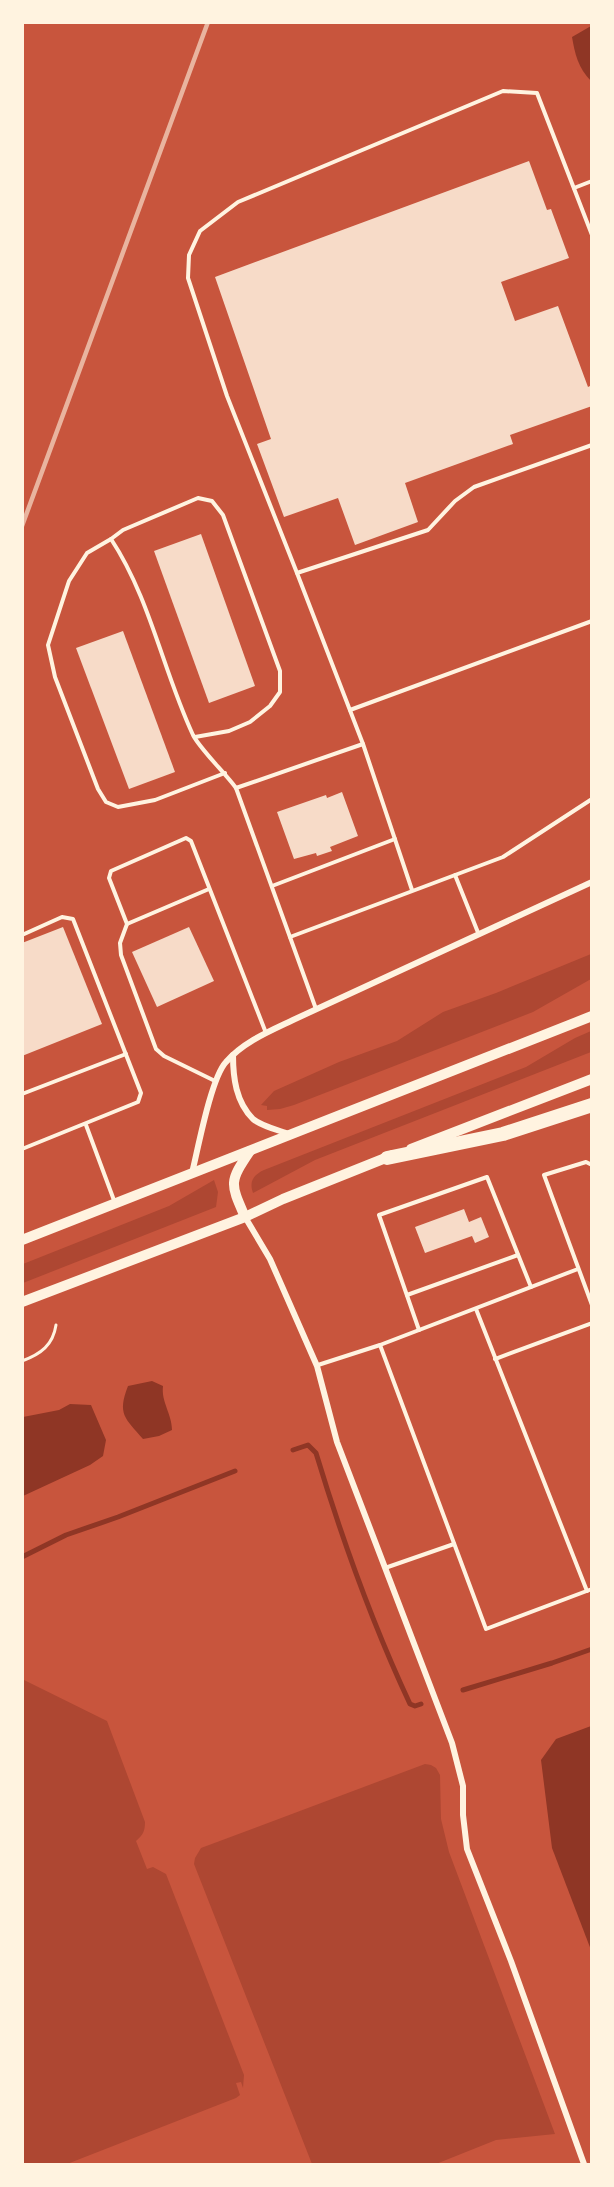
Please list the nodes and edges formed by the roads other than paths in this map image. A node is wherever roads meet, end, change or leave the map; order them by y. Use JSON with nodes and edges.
{"nodes":[{"id":1,"x":591,"y":181,"type":"edge"},
{"id":2,"x":574,"y":188,"type":"junction"},
{"id":3,"x":591,"y":235,"type":"edge"},
{"id":4,"x":591,"y":446,"type":"edge"},
{"id":5,"x":111,"y":539,"type":"junction"},
{"id":6,"x":297,"y":573,"type":"junction"},
{"id":7,"x":591,"y":621,"type":"edge"},
{"id":8,"x":350,"y":710,"type":"junction"},
{"id":9,"x":194,"y":737,"type":"junction"},
{"id":10,"x":363,"y":744,"type":"junction"},
{"id":11,"x":225,"y":773,"type":"junction"},
{"id":12,"x":236,"y":788,"type":"junction"},
{"id":13,"x":591,"y":799,"type":"edge"},
{"id":14,"x":395,"y":839,"type":"junction"},
{"id":15,"x":455,"y":874,"type":"junction"},
{"id":16,"x":591,"y":882,"type":"edge"},
{"id":17,"x":272,"y":886,"type":"junction"},
{"id":18,"x":209,"y":889,"type":"junction"},
{"id":19,"x":412,"y":890,"type":"junction"},
{"id":20,"x":127,"y":924,"type":"junction"},
{"id":21,"x":22,"y":935,"type":"edge"},
{"id":22,"x":479,"y":935,"type":"junction"},
{"id":23,"x":290,"y":937,"type":"junction"},
{"id":24,"x":316,"y":1009,"type":"junction"},
{"id":25,"x":591,"y":1016,"type":"edge"},
{"id":26,"x":266,"y":1034,"type":"junction"},
{"id":27,"x":126,"y":1054,"type":"junction"},
{"id":28,"x":233,"y":1055,"type":"junction"},
{"id":29,"x":591,"y":1078,"type":"edge"},
{"id":30,"x":216,"y":1082,"type":"junction"},
{"id":31,"x":22,"y":1094,"type":"edge"},
{"id":32,"x":591,"y":1105,"type":"edge"},
{"id":33,"x":86,"y":1125,"type":"junction"},
{"id":34,"x":290,"y":1135,"type":"junction"},
{"id":35,"x":22,"y":1149,"type":"edge"},
{"id":36,"x":250,"y":1150,"type":"junction"},
{"id":37,"x":387,"y":1158,"type":"junction"},
{"id":38,"x":591,"y":1165,"type":"edge"},
{"id":39,"x":192,"y":1173,"type":"junction"},
{"id":40,"x":116,"y":1203,"type":"junction"},
{"id":41,"x":245,"y":1217,"type":"junction"},
{"id":42,"x":22,"y":1240,"type":"edge"},
{"id":43,"x":518,"y":1255,"type":"junction"},
{"id":44,"x":578,"y":1269,"type":"junction"},
{"id":45,"x":531,"y":1287,"type":"junction"},
{"id":46,"x":407,"y":1295,"type":"junction"},
{"id":47,"x":22,"y":1302,"type":"edge"},
{"id":48,"x":591,"y":1305,"type":"edge"},
{"id":49,"x":476,"y":1309,"type":"junction"},
{"id":50,"x":591,"y":1323,"type":"edge"},
{"id":51,"x":419,"y":1330,"type":"junction"},
{"id":52,"x":380,"y":1345,"type":"junction"},
{"id":53,"x":495,"y":1359,"type":"junction"},
{"id":54,"x":317,"y":1366,"type":"junction"},
{"id":55,"x":454,"y":1544,"type":"junction"},
{"id":56,"x":384,"y":1569,"type":"junction"},
{"id":57,"x":589,"y":1590,"type":"edge"},
{"id":58,"x":584,"y":2164,"type":"edge"}],
"edges":[{"from":1,"to":2,"type":"lane"},
{"from":2,"to":3,"type":"lane"},
{"from":2,"to":6,"type":"lane"},
{"from":4,"to":6,"type":"lane"},
{"from":5,"to":9,"type":"lane"},
{"from":5,"to":9,"type":"lane"},
{"from":5,"to":11,"type":"lane"},
{"from":6,"to":8,"type":"lane"},
{"from":7,"to":8,"type":"lane"},
{"from":8,"to":10,"type":"lane"},
{"from":9,"to":11,"type":"lane"},
{"from":10,"to":12,"type":"lane"},
{"from":10,"to":14,"type":"lane"},
{"from":11,"to":12,"type":"lane"},
{"from":12,"to":17,"type":"lane"},
{"from":13,"to":15,"type":"lane"},
{"from":14,"to":17,"type":"lane"},
{"from":14,"to":19,"type":"lane"},
{"from":15,"to":19,"type":"lane"},
{"from":15,"to":22,"type":"lane"},
{"from":16,"to":22,"type":"street"},
{"from":17,"to":23,"type":"lane"},
{"from":18,"to":20,"type":"lane"},
{"from":18,"to":20,"type":"lane"},
{"from":18,"to":26,"type":"lane"},
{"from":19,"to":23,"type":"lane"},
{"from":20,"to":30,"type":"lane"},
{"from":21,"to":27,"type":"lane"},
{"from":22,"to":24,"type":"street"},
{"from":23,"to":24,"type":"lane"},
{"from":24,"to":26,"type":"street"},
{"from":25,"to":34,"type":"main road"},
{"from":26,"to":28,"type":"street"},
{"from":27,"to":31,"type":"lane"},
{"from":27,"to":33,"type":"lane"},
{"from":28,"to":30,"type":"street"},
{"from":28,"to":34,"type":"street"},
{"from":29,"to":37,"type":"main road"},
{"from":30,"to":39,"type":"street"},
{"from":32,"to":37,"type":"highway"},
{"from":33,"to":35,"type":"lane"},
{"from":33,"to":40,"type":"lane"},
{"from":34,"to":36,"type":"main road"},
{"from":36,"to":39,"type":"main road"},
{"from":36,"to":41,"type":"main road"},
{"from":37,"to":41,"type":"main road"},
{"from":38,"to":44,"type":"lane"},
{"from":39,"to":40,"type":"main road"},
{"from":40,"to":42,"type":"main road"},
{"from":41,"to":47,"type":"main road"},
{"from":41,"to":54,"type":"street"},
{"from":43,"to":45,"type":"lane"},
{"from":43,"to":46,"type":"lane"},
{"from":43,"to":46,"type":"lane"},
{"from":44,"to":45,"type":"lane"},
{"from":44,"to":48,"type":"lane"},
{"from":45,"to":49,"type":"lane"},
{"from":46,"to":51,"type":"lane"},
{"from":49,"to":51,"type":"lane"},
{"from":49,"to":53,"type":"lane"},
{"from":50,"to":53,"type":"lane"},
{"from":51,"to":52,"type":"lane"},
{"from":52,"to":54,"type":"lane"},
{"from":52,"to":55,"type":"lane"},
{"from":53,"to":57,"type":"lane"},
{"from":54,"to":56,"type":"street"},
{"from":55,"to":56,"type":"lane"},
{"from":55,"to":57,"type":"lane"},
{"from":56,"to":58,"type":"street"}]}
